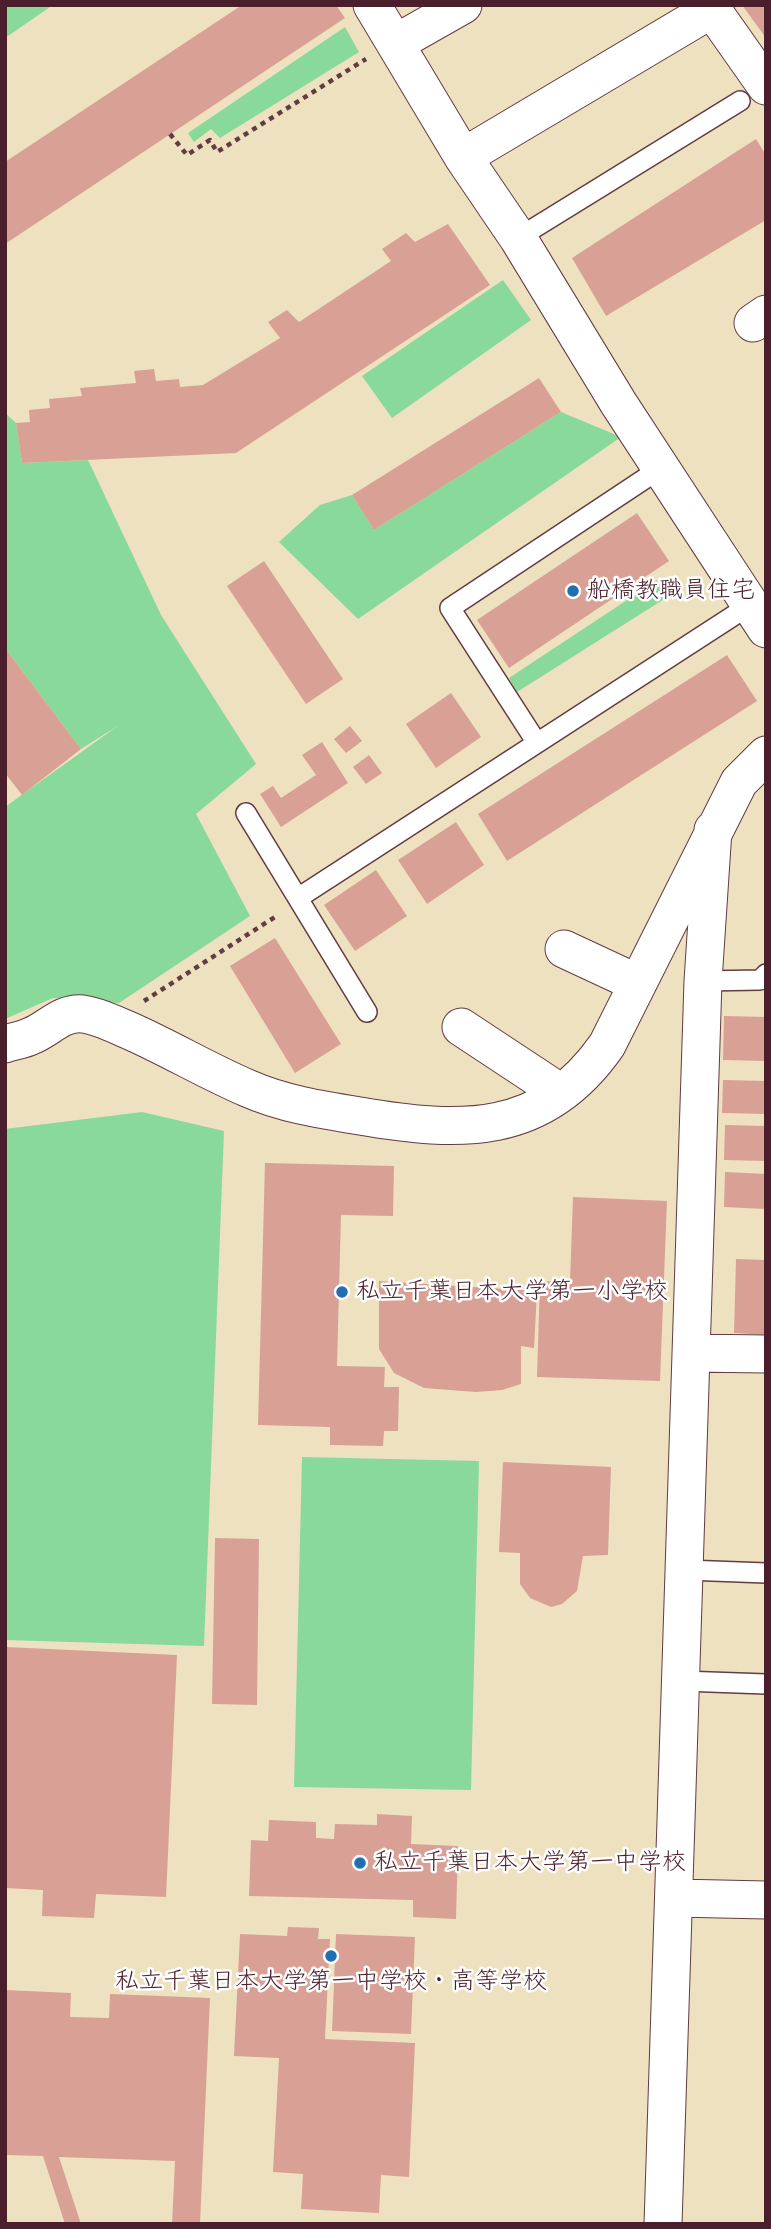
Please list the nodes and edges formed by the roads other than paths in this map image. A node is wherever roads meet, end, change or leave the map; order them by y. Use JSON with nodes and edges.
{"nodes":[{"id":1,"x":372,"y":5,"type":"edge"},
{"id":2,"x":463,"y":5,"type":"edge"},
{"id":3,"x":710,"y":7,"type":"edge"},
{"id":4,"x":385,"y":48,"type":"junction"},
{"id":5,"x":753,"y":93,"type":"edge"},
{"id":6,"x":463,"y":157,"type":"junction"},
{"id":7,"x":518,"y":238,"type":"junction"},
{"id":8,"x":661,"y":468,"type":"junction"},
{"id":9,"x":758,"y":617,"type":"edge"},
{"id":10,"x":537,"y":743,"type":"junction"},
{"id":11,"x":766,"y":755,"type":"edge"},
{"id":12,"x":246,"y":813,"type":"dead end"},
{"id":13,"x":713,"y":830,"type":"junction"},
{"id":14,"x":299,"y":900,"type":"junction"},
{"id":15,"x":564,"y":949,"type":"dead end"},
{"id":16,"x":766,"y":974,"type":"edge"},
{"id":17,"x":703,"y":981,"type":"junction"},
{"id":18,"x":637,"y":983,"type":"junction"},
{"id":19,"x":367,"y":1012,"type":"dead end"},
{"id":20,"x":461,"y":1027,"type":"dead end"},
{"id":21,"x":5,"y":1044,"type":"edge"},
{"id":22,"x":561,"y":1093,"type":"junction"},
{"id":23,"x":691,"y":1353,"type":"junction"},
{"id":24,"x":766,"y":1354,"type":"edge"},
{"id":25,"x":686,"y":1570,"type":"junction"},
{"id":26,"x":766,"y":1573,"type":"edge"},
{"id":27,"x":682,"y":1681,"type":"junction"},
{"id":28,"x":766,"y":1684,"type":"edge"},
{"id":29,"x":675,"y":1898,"type":"junction"},
{"id":30,"x":766,"y":1900,"type":"edge"},
{"id":31,"x":663,"y":2224,"type":"edge"}],
"edges":[{"from":1,"to":4,"type":"street"},
{"from":2,"to":4,"type":"street"},
{"from":3,"to":5,"type":"street"},
{"from":3,"to":6,"type":"street"},
{"from":4,"to":6,"type":"street"},
{"from":5,"to":7,"type":"lane"},
{"from":6,"to":7,"type":"street"},
{"from":7,"to":8,"type":"street"},
{"from":8,"to":9,"type":"street"},
{"from":8,"to":10,"type":"lane"},
{"from":9,"to":10,"type":"lane"},
{"from":10,"to":14,"type":"lane"},
{"from":11,"to":13,"type":"street"},
{"from":12,"to":14,"type":"lane"},
{"from":13,"to":17,"type":"street"},
{"from":13,"to":18,"type":"street"},
{"from":14,"to":19,"type":"lane"},
{"from":15,"to":18,"type":"street"},
{"from":16,"to":17,"type":"lane"},
{"from":17,"to":23,"type":"street"},
{"from":18,"to":22,"type":"street"},
{"from":20,"to":22,"type":"street"},
{"from":21,"to":22,"type":"street"},
{"from":23,"to":24,"type":"street"},
{"from":23,"to":25,"type":"street"},
{"from":25,"to":26,"type":"lane"},
{"from":25,"to":27,"type":"street"},
{"from":27,"to":28,"type":"lane"},
{"from":27,"to":29,"type":"street"},
{"from":29,"to":30,"type":"street"},
{"from":29,"to":31,"type":"street"}]}
